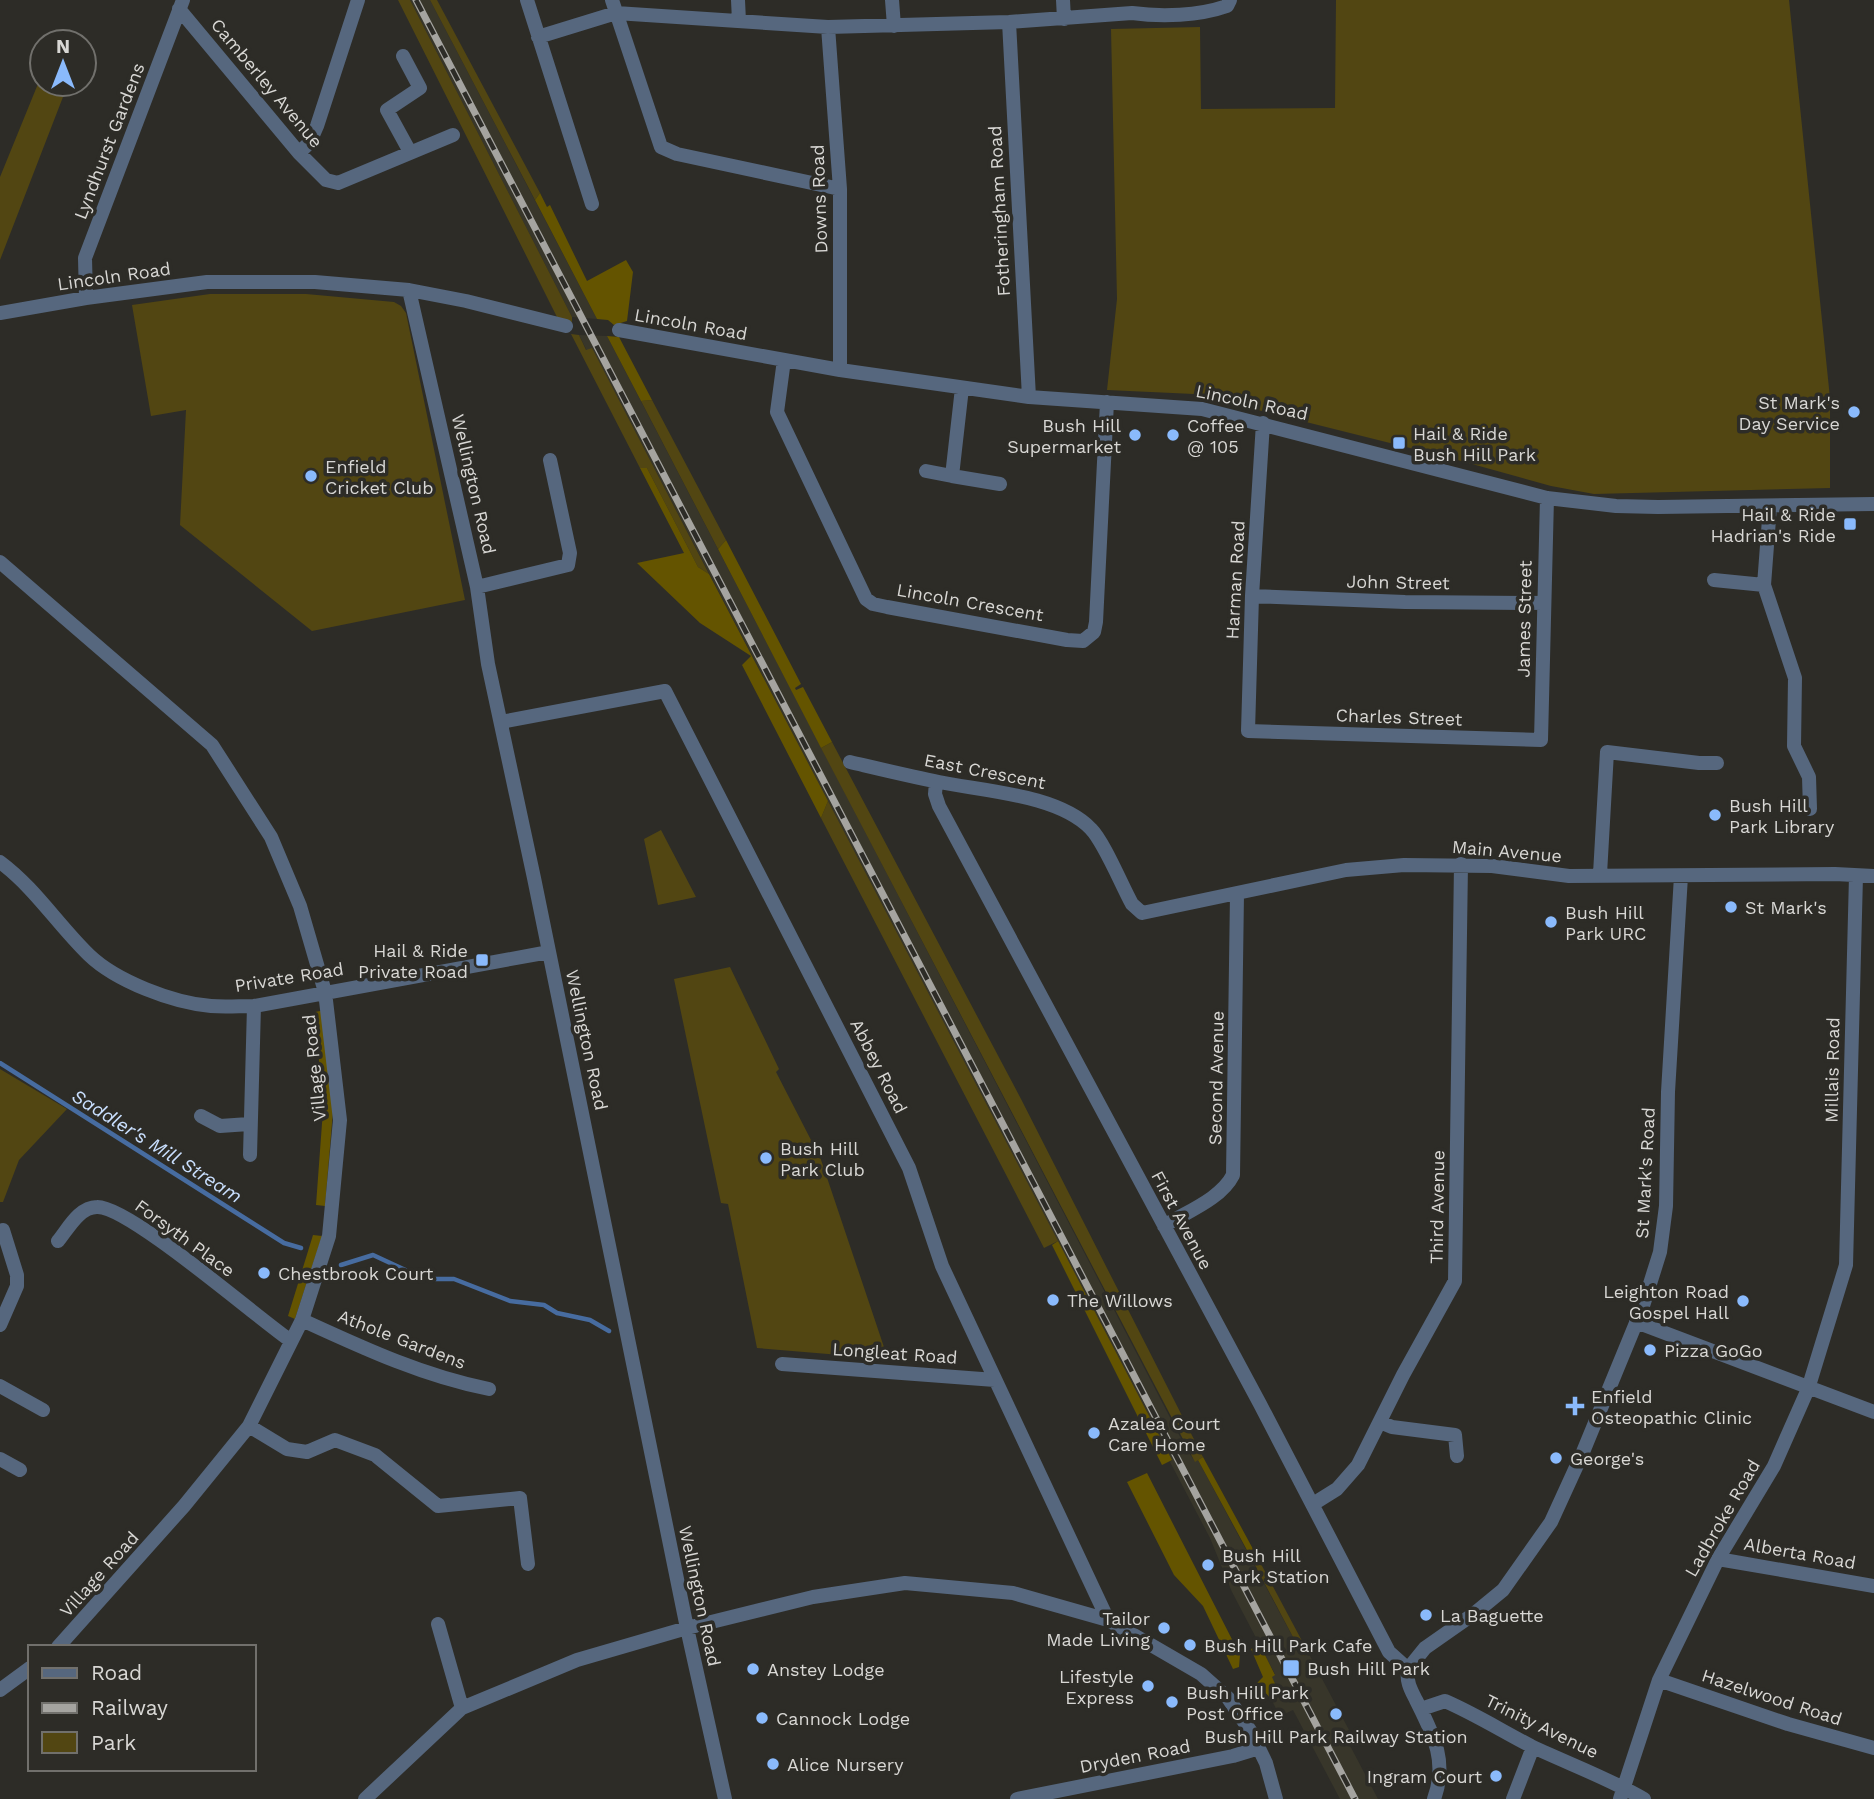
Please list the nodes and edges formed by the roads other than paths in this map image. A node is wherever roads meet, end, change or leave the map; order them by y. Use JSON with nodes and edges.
{"nodes":[{"id":1,"x":358,"y":0,"type":"edge"},
{"id":2,"x":527,"y":0,"type":"edge"},
{"id":3,"x":738,"y":0,"type":"edge"},
{"id":4,"x":892,"y":0,"type":"edge"},
{"id":5,"x":1063,"y":0,"type":"edge"},
{"id":6,"x":1228,"y":3,"type":"edge"},
{"id":7,"x":181,"y":5,"type":"edge"},
{"id":8,"x":614,"y":6,"type":"edge"},
{"id":9,"x":1064,"y":19,"type":"junction"},
{"id":10,"x":739,"y":21,"type":"junction"},
{"id":11,"x":1009,"y":22,"type":"junction"},
{"id":12,"x":894,"y":26,"type":"junction"},
{"id":13,"x":828,"y":27,"type":"junction"},
{"id":14,"x":538,"y":37,"type":"junction"},
{"id":15,"x":403,"y":56,"type":"dead end"},
{"id":16,"x":453,"y":135,"type":"dead end"},
{"id":17,"x":410,"y":152,"type":"junction"},
{"id":18,"x":299,"y":153,"type":"junction"},
{"id":19,"x":840,"y":189,"type":"junction"},
{"id":20,"x":592,"y":204,"type":"dead end"},
{"id":21,"x":409,"y":290,"type":"junction"},
{"id":22,"x":86,"y":298,"type":"junction"},
{"id":23,"x":0,"y":313,"type":"edge"},
{"id":24,"x":566,"y":326,"type":"dead end"},
{"id":25,"x":619,"y":330,"type":"dead end"},
{"id":26,"x":784,"y":360,"type":"junction"},
{"id":27,"x":840,"y":370,"type":"junction"},
{"id":28,"x":962,"y":388,"type":"junction"},
{"id":29,"x":1029,"y":397,"type":"junction"},
{"id":30,"x":1107,"y":402,"type":"junction"},
{"id":31,"x":1263,"y":423,"type":"junction"},
{"id":32,"x":550,"y":460,"type":"dead end"},
{"id":33,"x":926,"y":471,"type":"dead end"},
{"id":34,"x":952,"y":475,"type":"junction"},
{"id":35,"x":1000,"y":484,"type":"dead end"},
{"id":36,"x":1547,"y":498,"type":"junction"},
{"id":37,"x":1874,"y":504,"type":"edge"},
{"id":38,"x":1770,"y":506,"type":"junction"},
{"id":39,"x":0,"y":562,"type":"edge"},
{"id":40,"x":1714,"y":580,"type":"dead end"},
{"id":41,"x":1764,"y":585,"type":"junction"},
{"id":42,"x":477,"y":587,"type":"junction"},
{"id":43,"x":1252,"y":596,"type":"junction"},
{"id":44,"x":1543,"y":603,"type":"junction"},
{"id":45,"x":500,"y":723,"type":"junction"},
{"id":46,"x":1255,"y":732,"type":"joint"},
{"id":47,"x":1541,"y":740,"type":"joint"},
{"id":48,"x":850,"y":762,"type":"dead end"},
{"id":49,"x":1717,"y":763,"type":"dead end"},
{"id":50,"x":936,"y":782,"type":"junction"},
{"id":51,"x":1810,"y":809,"type":"dead end"},
{"id":52,"x":0,"y":862,"type":"edge"},
{"id":53,"x":1461,"y":864,"type":"junction"},
{"id":54,"x":1600,"y":874,"type":"junction"},
{"id":55,"x":1681,"y":876,"type":"junction"},
{"id":56,"x":1856,"y":876,"type":"junction"},
{"id":57,"x":1874,"y":876,"type":"edge"},
{"id":58,"x":1237,"y":894,"type":"junction"},
{"id":59,"x":1142,"y":913,"type":"joint"},
{"id":60,"x":549,"y":952,"type":"junction"},
{"id":61,"x":325,"y":992,"type":"junction"},
{"id":62,"x":254,"y":1006,"type":"junction"},
{"id":63,"x":201,"y":1116,"type":"dead end"},
{"id":64,"x":249,"y":1124,"type":"junction"},
{"id":65,"x":250,"y":1155,"type":"dead end"},
{"id":66,"x":1164,"y":1226,"type":"junction"},
{"id":67,"x":3,"y":1230,"type":"dead end"},
{"id":68,"x":58,"y":1241,"type":"dead end"},
{"id":69,"x":1846,"y":1265,"type":"joint"},
{"id":70,"x":302,"y":1320,"type":"junction"},
{"id":71,"x":1636,"y":1322,"type":"junction"},
{"id":72,"x":0,"y":1325,"type":"edge"},
{"id":73,"x":290,"y":1341,"type":"junction"},
{"id":74,"x":789,"y":1368,"type":"dead end"},
{"id":75,"x":995,"y":1380,"type":"junction"},
{"id":76,"x":0,"y":1386,"type":"edge"},
{"id":77,"x":489,"y":1389,"type":"dead end"},
{"id":78,"x":1808,"y":1389,"type":"junction"},
{"id":79,"x":43,"y":1410,"type":"dead end"},
{"id":80,"x":1874,"y":1412,"type":"edge"},
{"id":81,"x":1380,"y":1422,"type":"junction"},
{"id":82,"x":249,"y":1426,"type":"junction"},
{"id":83,"x":1457,"y":1457,"type":"dead end"},
{"id":84,"x":0,"y":1459,"type":"edge"},
{"id":85,"x":20,"y":1470,"type":"dead end"},
{"id":86,"x":1313,"y":1504,"type":"junction"},
{"id":87,"x":1718,"y":1559,"type":"junction"},
{"id":88,"x":528,"y":1564,"type":"dead end"},
{"id":89,"x":1874,"y":1586,"type":"edge"},
{"id":90,"x":1108,"y":1620,"type":"junction"},
{"id":91,"x":438,"y":1624,"type":"dead end"},
{"id":92,"x":687,"y":1628,"type":"junction"},
{"id":93,"x":62,"y":1645,"type":"edge"},
{"id":94,"x":28,"y":1669,"type":"edge"},
{"id":95,"x":1408,"y":1670,"type":"junction"},
{"id":96,"x":1658,"y":1680,"type":"junction"},
{"id":97,"x":0,"y":1690,"type":"edge"},
{"id":98,"x":462,"y":1708,"type":"junction"},
{"id":99,"x":1420,"y":1709,"type":"junction"},
{"id":100,"x":1533,"y":1747,"type":"junction"},
{"id":101,"x":1259,"y":1748,"type":"junction"},
{"id":102,"x":1874,"y":1748,"type":"edge"},
{"id":103,"x":1622,"y":1793,"type":"edge"},
{"id":104,"x":365,"y":1799,"type":"edge"},
{"id":105,"x":725,"y":1799,"type":"edge"},
{"id":106,"x":1017,"y":1799,"type":"edge"},
{"id":107,"x":1276,"y":1799,"type":"edge"},
{"id":108,"x":1434,"y":1799,"type":"edge"},
{"id":109,"x":1513,"y":1799,"type":"edge"},
{"id":110,"x":1644,"y":1799,"type":"edge"}],
"edges":[{"from":1,"to":18,"type":"street"},
{"from":2,"to":14,"type":"street"},
{"from":3,"to":10,"type":"street"},
{"from":4,"to":12,"type":"street"},
{"from":5,"to":9,"type":"street"},
{"from":6,"to":9,"type":"street"},
{"from":7,"to":18,"type":"street","name":"Camberley Avenue"},
{"from":7,"to":22,"type":"street","name":"Lyndhurst Gardens"},
{"from":8,"to":10,"type":"street"},
{"from":8,"to":14,"type":"street"},
{"from":8,"to":19,"type":"street"},
{"from":9,"to":11,"type":"street"},
{"from":10,"to":13,"type":"street"},
{"from":11,"to":12,"type":"street"},
{"from":11,"to":29,"type":"street","name":"Fotheringham Road"},
{"from":12,"to":13,"type":"street"},
{"from":13,"to":19,"type":"street","name":"Downs Road"},
{"from":14,"to":20,"type":"street"},
{"from":15,"to":17,"type":"street"},
{"from":16,"to":17,"type":"street"},
{"from":17,"to":18,"type":"street","name":"Camberley Avenue"},
{"from":19,"to":27,"type":"street","name":"Downs Road"},
{"from":21,"to":22,"type":"street","name":"Lincoln Road"},
{"from":21,"to":24,"type":"street","name":"Lincoln Road"},
{"from":21,"to":42,"type":"street","name":"Wellington Road"},
{"from":22,"to":23,"type":"street","name":"Lincoln Road"},
{"from":25,"to":26,"type":"street","name":"Lincoln Road"},
{"from":26,"to":27,"type":"street","name":"Lincoln Road"},
{"from":26,"to":30,"type":"street","name":"Lincoln Crescent"},
{"from":27,"to":28,"type":"street","name":"Lincoln Road"},
{"from":28,"to":29,"type":"street","name":"Lincoln Road"},
{"from":28,"to":34,"type":"street"},
{"from":29,"to":30,"type":"street","name":"Lincoln Road"},
{"from":30,"to":31,"type":"street","name":"Lincoln Road"},
{"from":31,"to":36,"type":"street","name":"Lincoln Road"},
{"from":31,"to":43,"type":"street","name":"Harman Road"},
{"from":32,"to":42,"type":"street"},
{"from":33,"to":34,"type":"street"},
{"from":34,"to":35,"type":"street"},
{"from":36,"to":38,"type":"street","name":"Lincoln Road"},
{"from":36,"to":44,"type":"street","name":"James Street"},
{"from":37,"to":38,"type":"street","name":"Lincoln Road"},
{"from":38,"to":41,"type":"street"},
{"from":39,"to":61,"type":"street","name":"Village Road"},
{"from":40,"to":41,"type":"street"},
{"from":41,"to":51,"type":"street"},
{"from":42,"to":45,"type":"street","name":"Wellington Road"},
{"from":43,"to":44,"type":"street","name":"John Street"},
{"from":43,"to":46,"type":"street","name":"Harman Road"},
{"from":44,"to":47,"type":"street","name":"James Street"},
{"from":45,"to":60,"type":"street","name":"Wellington Road"},
{"from":45,"to":75,"type":"street","name":"Abbey Road"},
{"from":46,"to":47,"type":"street","name":"Charles Street"},
{"from":48,"to":50,"type":"street","name":"East Crescent"},
{"from":49,"to":54,"type":"street"},
{"from":50,"to":59,"type":"street","name":"East Crescent"},
{"from":50,"to":66,"type":"street","name":"First Avenue"},
{"from":52,"to":62,"type":"street","name":"Private Road"},
{"from":53,"to":54,"type":"street","name":"Main Avenue"},
{"from":53,"to":58,"type":"street","name":"Main Avenue"},
{"from":53,"to":81,"type":"street","name":"Third Avenue"},
{"from":54,"to":55,"type":"street","name":"Main Avenue"},
{"from":55,"to":56,"type":"street","name":"Main Avenue"},
{"from":55,"to":71,"type":"street","name":"St Mark's Road"},
{"from":56,"to":57,"type":"street","name":"Main Avenue"},
{"from":56,"to":69,"type":"street","name":"Millais Road"},
{"from":58,"to":59,"type":"street","name":"Main Avenue"},
{"from":58,"to":66,"type":"street","name":"Second Avenue"},
{"from":60,"to":61,"type":"street","name":"Private Road"},
{"from":60,"to":92,"type":"street","name":"Wellington Road"},
{"from":61,"to":62,"type":"street","name":"Private Road"},
{"from":61,"to":70,"type":"street","name":"Village Road"},
{"from":62,"to":64,"type":"street"},
{"from":63,"to":64,"type":"street"},
{"from":64,"to":65,"type":"street"},
{"from":66,"to":86,"type":"street","name":"First Avenue"},
{"from":67,"to":72,"type":"street"},
{"from":68,"to":73,"type":"street","name":"Forsyth Place"},
{"from":69,"to":78,"type":"street","name":"Ladbroke Road"},
{"from":70,"to":73,"type":"street","name":"Village Road"},
{"from":70,"to":77,"type":"street","name":"Athole Gardens"},
{"from":71,"to":78,"type":"street"},
{"from":71,"to":95,"type":"street","name":"St Mark's Road"},
{"from":73,"to":82,"type":"street","name":"Village Road"},
{"from":74,"to":75,"type":"street","name":"Longleat Road"},
{"from":75,"to":90,"type":"street","name":"Abbey Road"},
{"from":76,"to":79,"type":"street"},
{"from":78,"to":80,"type":"street"},
{"from":78,"to":87,"type":"street","name":"Ladbroke Road"},
{"from":81,"to":83,"type":"street"},
{"from":81,"to":86,"type":"street","name":"Third Avenue"},
{"from":82,"to":88,"type":"street"},
{"from":82,"to":93,"type":"street","name":"Village Road"},
{"from":84,"to":85,"type":"street"},
{"from":86,"to":95,"type":"street","name":"First Avenue"},
{"from":87,"to":89,"type":"street","name":"Alberta Road"},
{"from":87,"to":96,"type":"street","name":"Ladbroke Road"},
{"from":90,"to":92,"type":"street"},
{"from":90,"to":101,"type":"street"},
{"from":91,"to":98,"type":"street"},
{"from":92,"to":98,"type":"street"},
{"from":92,"to":105,"type":"street","name":"Wellington Road"},
{"from":94,"to":97,"type":"street"},
{"from":95,"to":99,"type":"street","name":"First Avenue"},
{"from":96,"to":102,"type":"street","name":"Hazelwood Road"},
{"from":96,"to":103,"type":"street","name":"Ladbroke Road"},
{"from":98,"to":104,"type":"street"},
{"from":99,"to":100,"type":"street","name":"Trinity Avenue"},
{"from":99,"to":108,"type":"street","name":"First Avenue"},
{"from":100,"to":103,"type":"street","name":"Trinity Avenue"},
{"from":100,"to":109,"type":"street"},
{"from":101,"to":106,"type":"street","name":"Dryden Road"},
{"from":101,"to":107,"type":"street"},
{"from":103,"to":110,"type":"street","name":"Trinity Avenue"}]}
